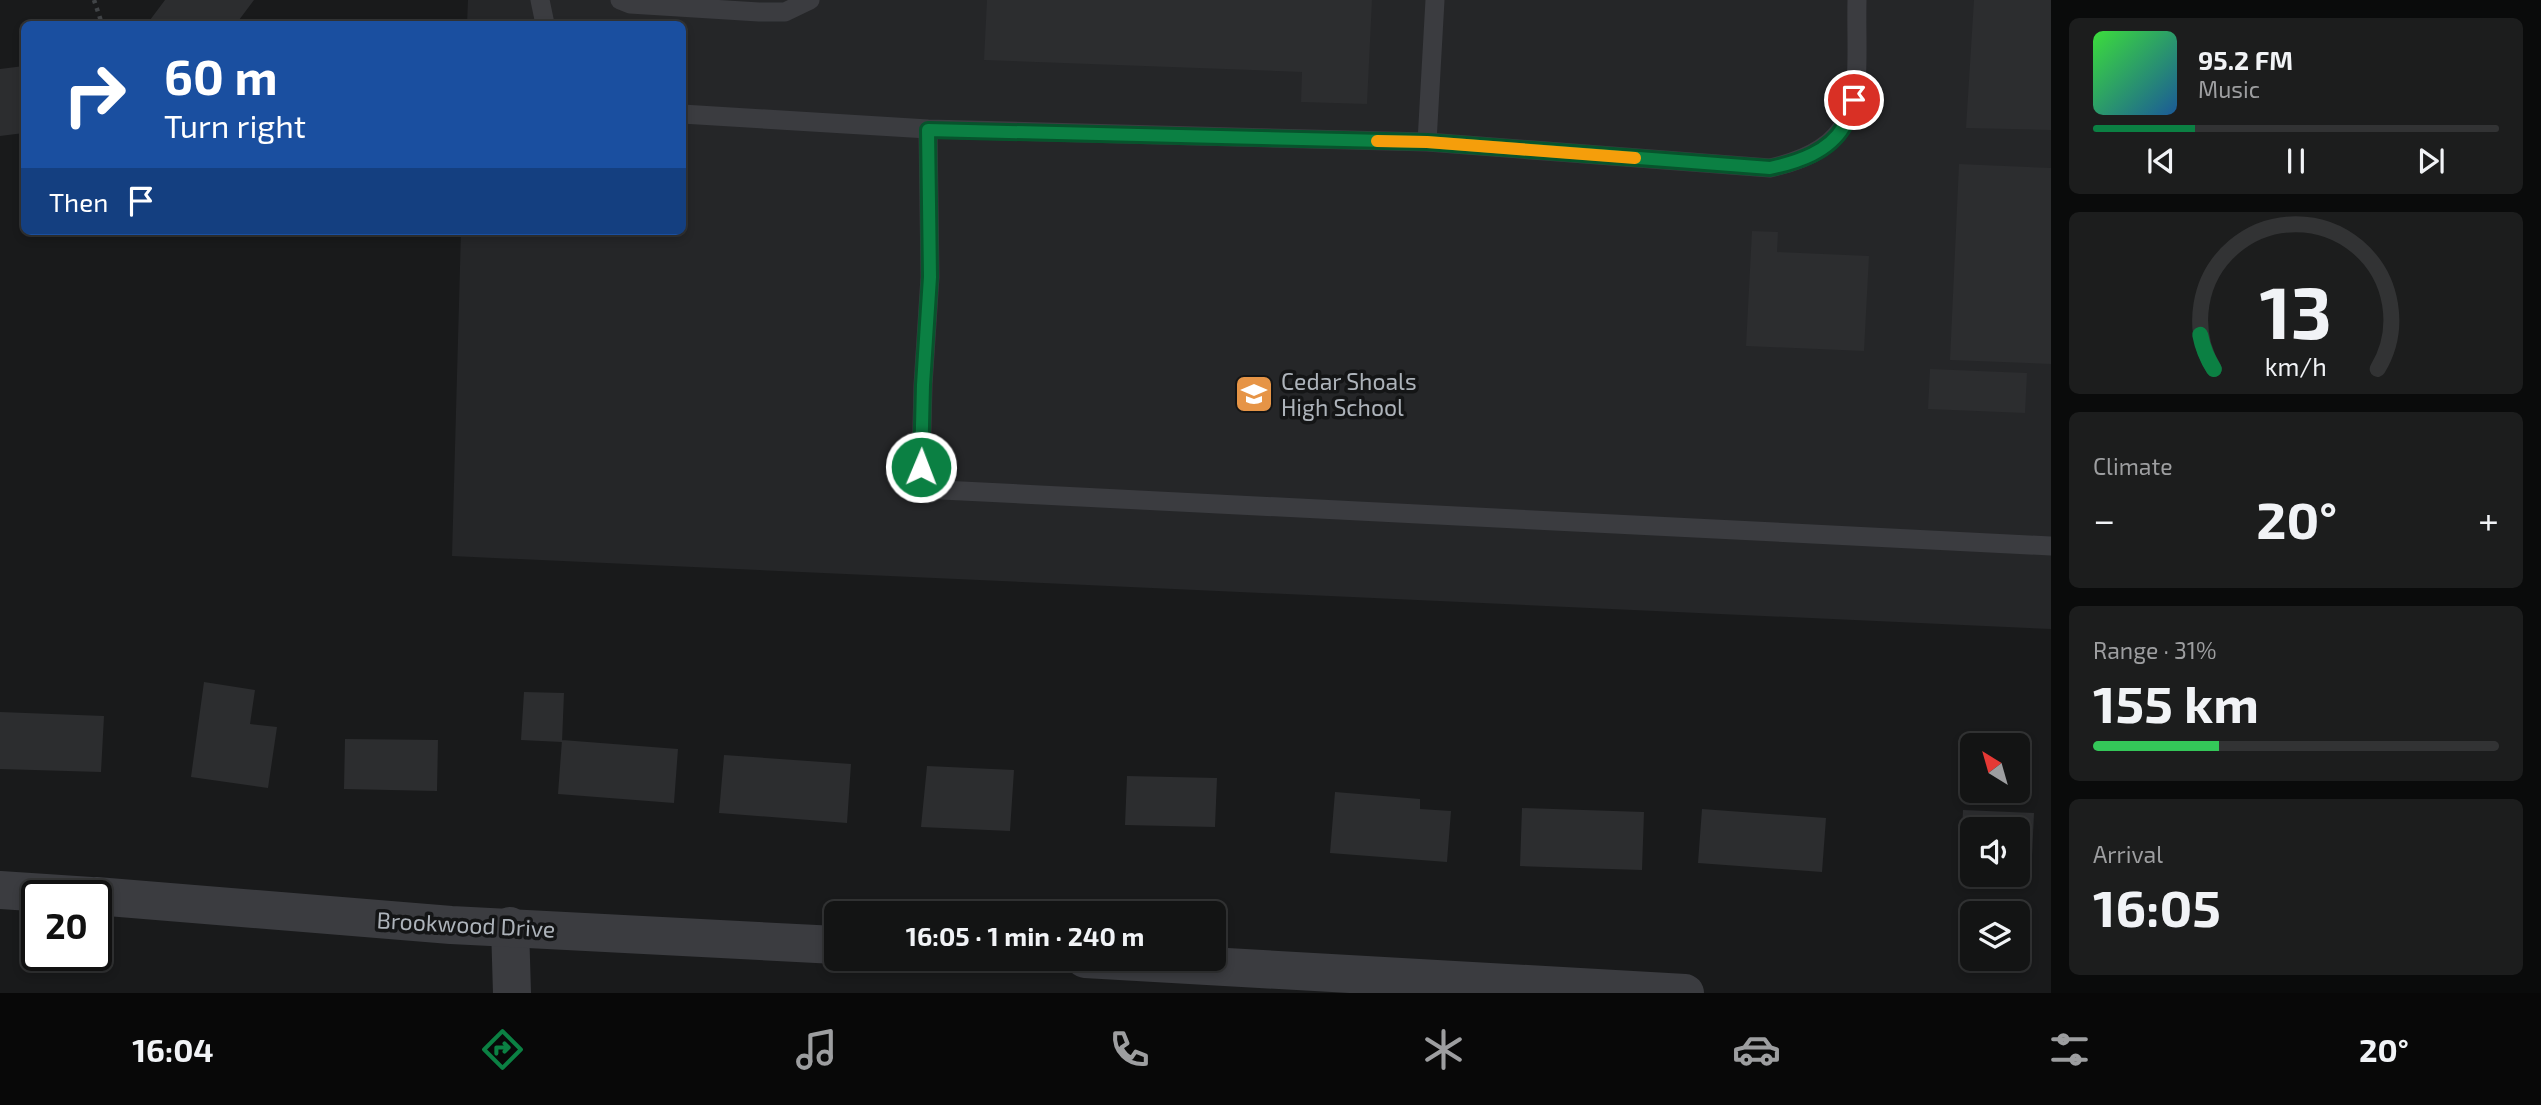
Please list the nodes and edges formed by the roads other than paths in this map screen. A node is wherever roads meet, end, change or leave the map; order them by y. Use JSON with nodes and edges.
{"nodes":[{"id":1,"x":540,"y":0,"type":"edge"},
{"id":2,"x":620,"y":0,"type":"edge"},
{"id":3,"x":810,"y":0,"type":"edge"},
{"id":4,"x":1435,"y":0,"type":"edge"},
{"id":5,"x":1857,"y":0,"type":"edge"},
{"id":6,"x":544,"y":21,"type":"edge"},
{"id":7,"x":686,"y":114,"type":"edge"},
{"id":8,"x":928,"y":130,"type":"junction"},
{"id":9,"x":1427,"y":142,"type":"junction"},
{"id":10,"x":2051,"y":546,"type":"edge"},
{"id":11,"x":0,"y":890,"type":"edge"},
{"id":12,"x":21,"y":891,"type":"edge"},
{"id":13,"x":112,"y":897,"type":"edge"},
{"id":14,"x":510,"y":926,"type":"junction"},
{"id":15,"x":824,"y":944,"type":"edge"},
{"id":16,"x":1226,"y":967,"type":"edge"},
{"id":17,"x":512,"y":993,"type":"edge"},
{"id":18,"x":1685,"y":993,"type":"edge"}],
"edges":[{"from":1,"to":6,"type":"lane"},
{"from":2,"to":3,"type":"lane"},
{"from":4,"to":9,"type":"lane"},
{"from":5,"to":9,"type":"lane"},
{"from":7,"to":8,"type":"lane"},
{"from":8,"to":9,"type":"lane"},
{"from":8,"to":10,"type":"lane"},
{"from":11,"to":12,"type":"street","name":"Brookwood Drive"},
{"from":13,"to":14,"type":"street","name":"Brookwood Drive"},
{"from":14,"to":15,"type":"street","name":"Brookwood Drive"},
{"from":14,"to":17,"type":"street"},
{"from":16,"to":18,"type":"street"}]}
